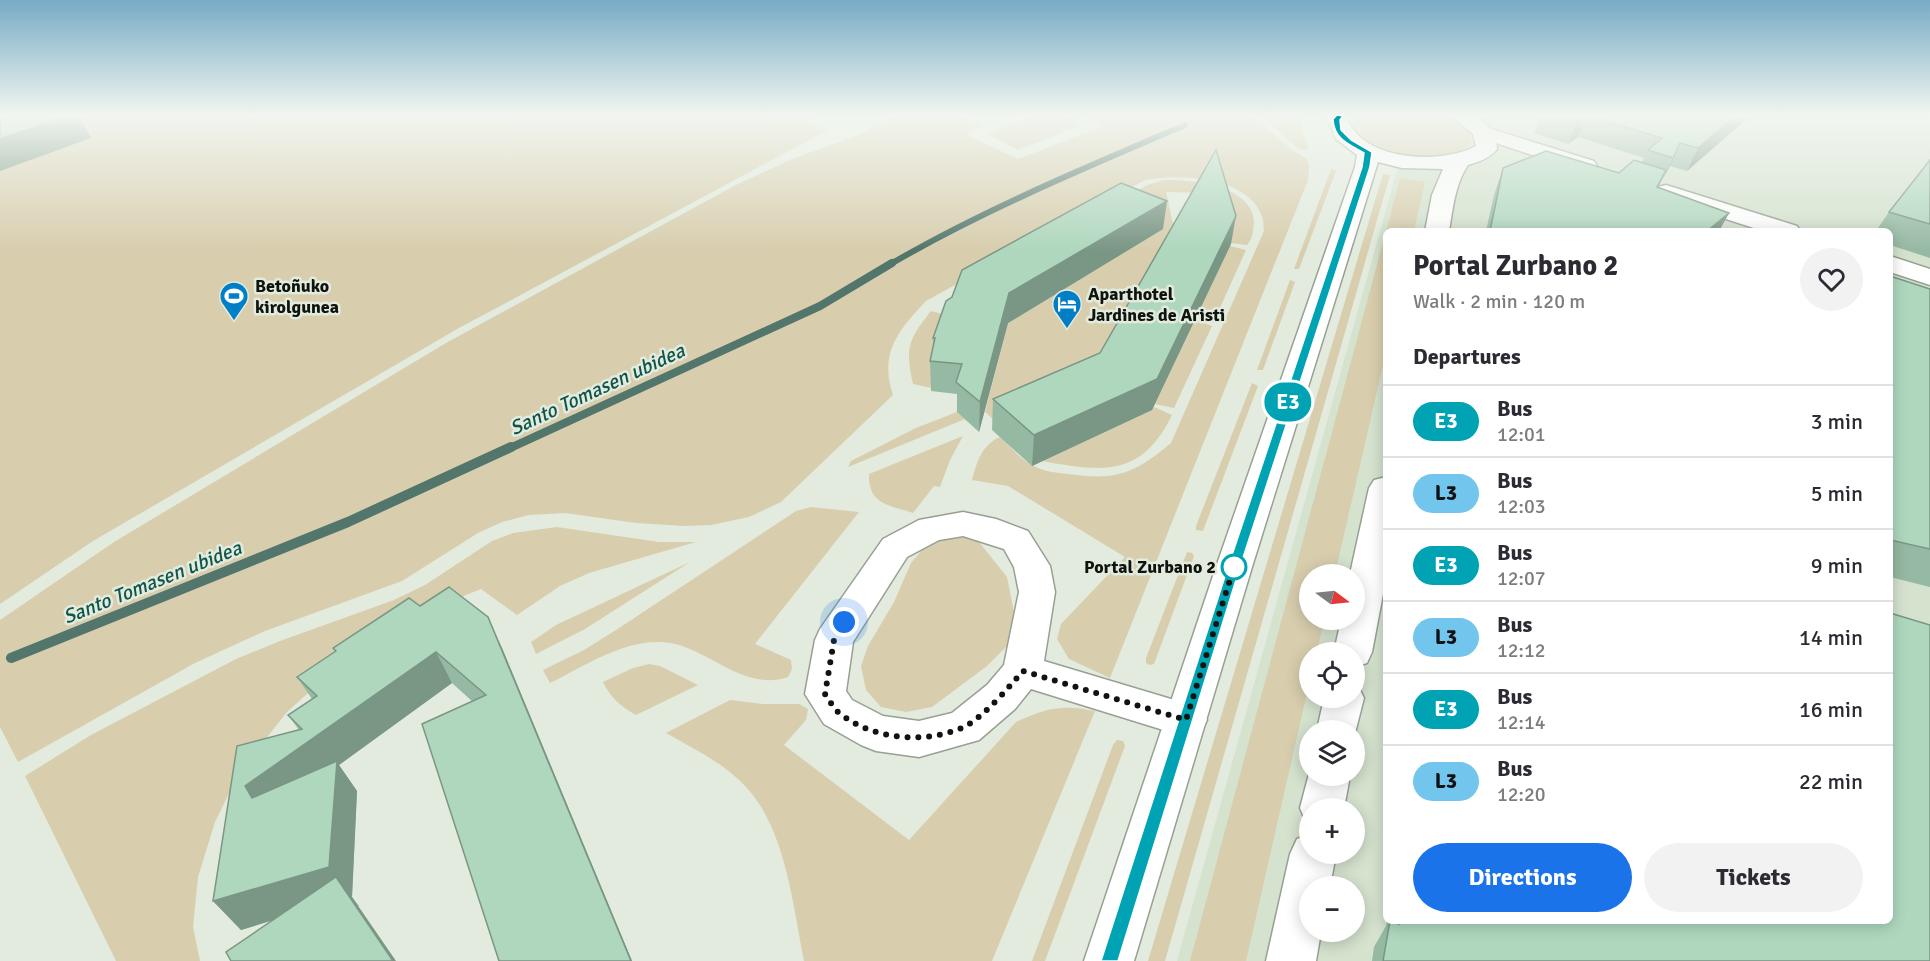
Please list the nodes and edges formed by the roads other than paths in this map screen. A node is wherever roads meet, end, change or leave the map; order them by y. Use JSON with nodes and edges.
{"nodes":[{"id":1,"x":1367,"y":161,"type":"edge"},
{"id":2,"x":1404,"y":161,"type":"edge"},
{"id":3,"x":1462,"y":161,"type":"edge"},
{"id":4,"x":1573,"y":161,"type":"edge"},
{"id":5,"x":1459,"y":162,"type":"junction"},
{"id":6,"x":1609,"y":173,"type":"edge"},
{"id":7,"x":1643,"y":184,"type":"edge"},
{"id":8,"x":1438,"y":228,"type":"edge"},
{"id":9,"x":1779,"y":228,"type":"edge"},
{"id":10,"x":1893,"y":265,"type":"edge"},
{"id":11,"x":1930,"y":277,"type":"edge"},
{"id":12,"x":1383,"y":503,"type":"edge"},
{"id":13,"x":1355,"y":642,"type":"edge"},
{"id":14,"x":1023,"y":671,"type":"junction"},
{"id":15,"x":1186,"y":720,"type":"junction"},
{"id":16,"x":1311,"y":864,"type":"edge"},
{"id":17,"x":1109,"y":961,"type":"edge"},
{"id":18,"x":1291,"y":961,"type":"edge"}],
"edges":[{"from":1,"to":15,"type":"main road"},
{"from":2,"to":5,"type":"main road"},
{"from":3,"to":5,"type":"main road"},
{"from":4,"to":6,"type":"main road"},
{"from":5,"to":8,"type":"main road"},
{"from":7,"to":9,"type":"main road"},
{"from":10,"to":11,"type":"main road"},
{"from":12,"to":13,"type":"main road"},
{"from":14,"to":14,"type":"main road"},
{"from":14,"to":15,"type":"main road"},
{"from":15,"to":17,"type":"main road"},
{"from":16,"to":18,"type":"main road"}]}
